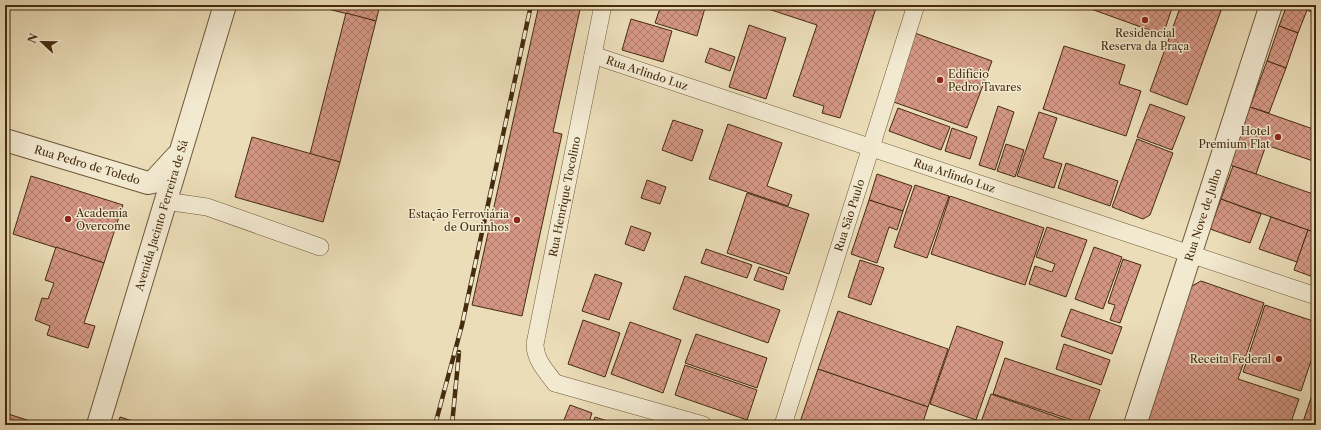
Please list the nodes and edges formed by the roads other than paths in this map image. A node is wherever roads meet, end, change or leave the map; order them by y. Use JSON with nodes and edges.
{"nodes":[{"id":1,"x":225,"y":5,"type":"edge"},
{"id":2,"x":603,"y":5,"type":"edge"},
{"id":3,"x":916,"y":5,"type":"edge"},
{"id":4,"x":1271,"y":5,"type":"edge"},
{"id":5,"x":593,"y":55,"type":"junction"},
{"id":6,"x":5,"y":140,"type":"edge"},
{"id":7,"x":871,"y":148,"type":"junction"},
{"id":8,"x":180,"y":151,"type":"junction"},
{"id":9,"x":165,"y":201,"type":"junction"},
{"id":10,"x":320,"y":247,"type":"dead end"},
{"id":11,"x":1190,"y":254,"type":"junction"},
{"id":12,"x":1316,"y":296,"type":"edge"},
{"id":13,"x":98,"y":425,"type":"edge"},
{"id":14,"x":703,"y":425,"type":"edge"},
{"id":15,"x":783,"y":425,"type":"edge"},
{"id":16,"x":1135,"y":425,"type":"edge"}],
"edges":[{"from":1,"to":8,"type":"street","name":"Avenida Jacinto Ferreira de Sá"},
{"from":2,"to":5,"type":"street","name":"Rua Henrique Tocolino"},
{"from":3,"to":7,"type":"street","name":"Rua São Paulo"},
{"from":4,"to":11,"type":"street","name":"Rua Nove de Julho"},
{"from":5,"to":7,"type":"street","name":"Rua Arlindo Luz"},
{"from":5,"to":14,"type":"street","name":"Rua Henrique Tocolino"},
{"from":6,"to":8,"type":"street","name":"Rua Pedro de Toledo"},
{"from":7,"to":11,"type":"street","name":"Rua Arlindo Luz"},
{"from":7,"to":15,"type":"street","name":"Rua São Paulo"},
{"from":8,"to":9,"type":"street","name":"Avenida Jacinto Ferreira de Sá"},
{"from":9,"to":10,"type":"street"},
{"from":9,"to":13,"type":"street","name":"Avenida Jacinto Ferreira de Sá"},
{"from":11,"to":12,"type":"street","name":"Rua Arlindo Luz"},
{"from":11,"to":16,"type":"street","name":"Rua Nove de Julho"}]}
